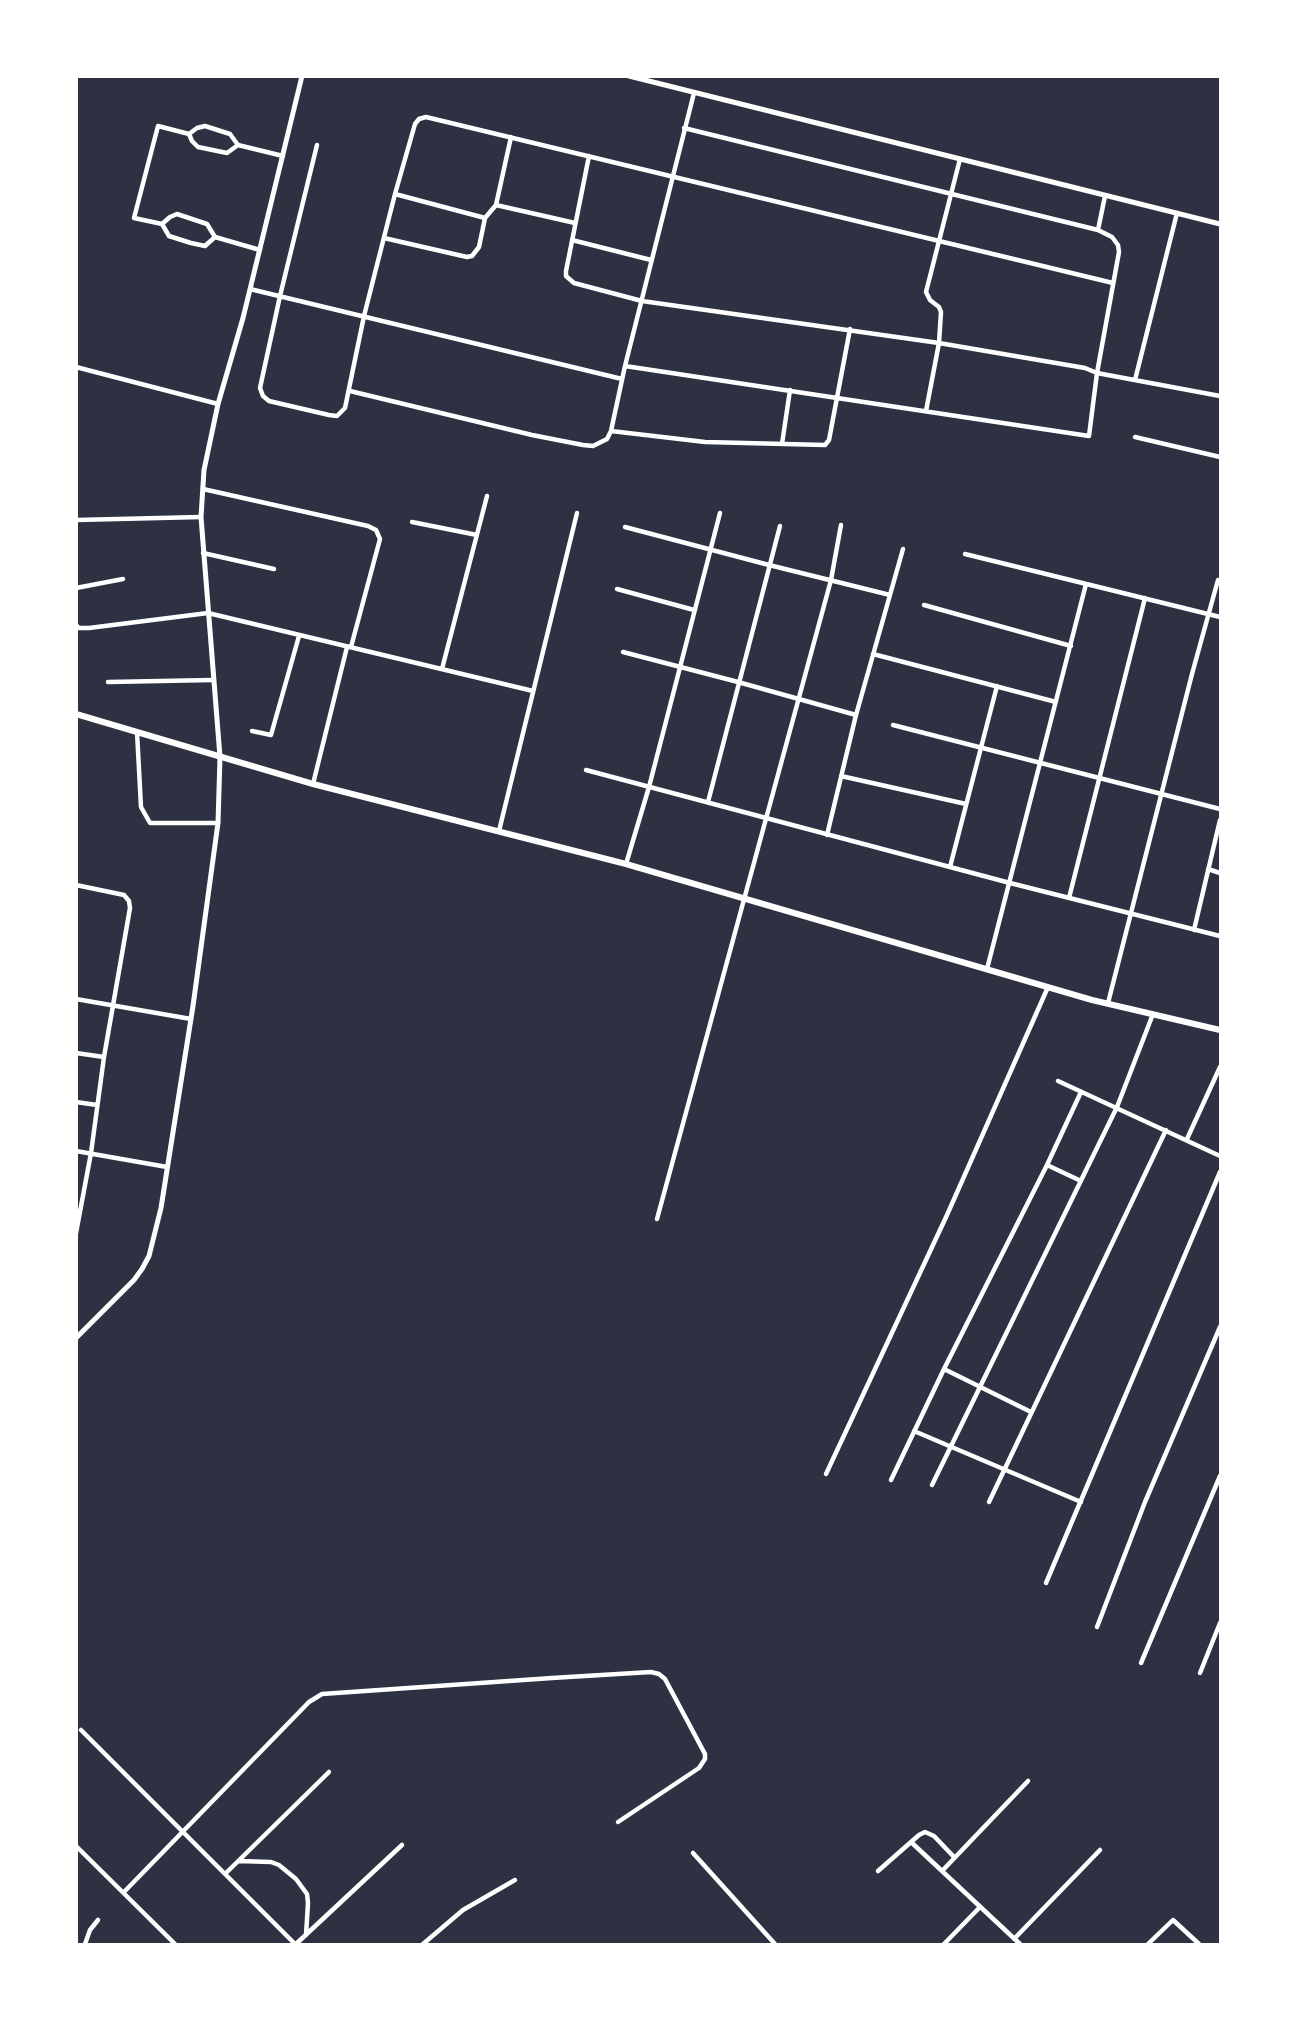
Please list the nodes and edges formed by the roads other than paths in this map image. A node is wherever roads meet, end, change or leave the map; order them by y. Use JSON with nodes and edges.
{"nodes":[{"id":1,"x":302,"y":76,"type":"edge"},
{"id":2,"x":629,"y":76,"type":"edge"},
{"id":3,"x":694,"y":93,"type":"junction"},
{"id":4,"x":684,"y":128,"type":"junction"},
{"id":5,"x":189,"y":134,"type":"junction"},
{"id":6,"x":511,"y":137,"type":"junction"},
{"id":7,"x":238,"y":145,"type":"junction"},
{"id":8,"x":317,"y":145,"type":"dead end"},
{"id":9,"x":283,"y":156,"type":"junction"},
{"id":10,"x":589,"y":156,"type":"junction"},
{"id":11,"x":960,"y":159,"type":"junction"},
{"id":12,"x":672,"y":177,"type":"junction"},
{"id":13,"x":395,"y":194,"type":"junction"},
{"id":14,"x":951,"y":195,"type":"junction"},
{"id":15,"x":1105,"y":196,"type":"junction"},
{"id":16,"x":496,"y":205,"type":"junction"},
{"id":17,"x":1177,"y":213,"type":"junction"},
{"id":18,"x":485,"y":218,"type":"junction"},
{"id":19,"x":575,"y":223,"type":"junction"},
{"id":20,"x":162,"y":224,"type":"junction"},
{"id":21,"x":1221,"y":224,"type":"edge"},
{"id":22,"x":1098,"y":230,"type":"junction"},
{"id":23,"x":215,"y":237,"type":"junction"},
{"id":24,"x":384,"y":238,"type":"junction"},
{"id":25,"x":572,"y":240,"type":"junction"},
{"id":26,"x":938,"y":241,"type":"junction"},
{"id":27,"x":260,"y":250,"type":"junction"},
{"id":28,"x":651,"y":260,"type":"junction"},
{"id":29,"x":1113,"y":283,"type":"junction"},
{"id":30,"x":250,"y":289,"type":"junction"},
{"id":31,"x":280,"y":296,"type":"junction"},
{"id":32,"x":642,"y":301,"type":"junction"},
{"id":33,"x":364,"y":316,"type":"junction"},
{"id":34,"x":850,"y":330,"type":"junction"},
{"id":35,"x":939,"y":343,"type":"junction"},
{"id":36,"x":625,"y":366,"type":"junction"},
{"id":37,"x":76,"y":367,"type":"edge"},
{"id":38,"x":1097,"y":373,"type":"junction"},
{"id":39,"x":622,"y":379,"type":"junction"},
{"id":40,"x":1135,"y":380,"type":"junction"},
{"id":41,"x":790,"y":390,"type":"junction"},
{"id":42,"x":350,"y":391,"type":"junction"},
{"id":43,"x":1221,"y":396,"type":"edge"},
{"id":44,"x":838,"y":398,"type":"junction"},
{"id":45,"x":218,"y":404,"type":"junction"},
{"id":46,"x":926,"y":411,"type":"junction"},
{"id":47,"x":611,"y":431,"type":"junction"},
{"id":48,"x":1135,"y":437,"type":"dead end"},
{"id":49,"x":782,"y":444,"type":"junction"},
{"id":50,"x":1221,"y":457,"type":"edge"},
{"id":51,"x":202,"y":489,"type":"junction"},
{"id":52,"x":487,"y":496,"type":"dead end"},
{"id":53,"x":577,"y":513,"type":"dead end"},
{"id":54,"x":720,"y":513,"type":"dead end"},
{"id":55,"x":201,"y":517,"type":"junction"},
{"id":56,"x":76,"y":520,"type":"edge"},
{"id":57,"x":412,"y":522,"type":"dead end"},
{"id":58,"x":841,"y":525,"type":"dead end"},
{"id":59,"x":625,"y":526,"type":"dead end"},
{"id":60,"x":780,"y":526,"type":"dead end"},
{"id":61,"x":477,"y":535,"type":"junction"},
{"id":62,"x":711,"y":549,"type":"junction"},
{"id":63,"x":903,"y":549,"type":"dead end"},
{"id":64,"x":203,"y":553,"type":"junction"},
{"id":65,"x":965,"y":554,"type":"dead end"},
{"id":66,"x":769,"y":565,"type":"junction"},
{"id":67,"x":274,"y":569,"type":"dead end"},
{"id":68,"x":123,"y":579,"type":"dead end"},
{"id":69,"x":831,"y":580,"type":"junction"},
{"id":70,"x":1218,"y":580,"type":"dead end"},
{"id":71,"x":1086,"y":584,"type":"junction"},
{"id":72,"x":76,"y":588,"type":"edge"},
{"id":73,"x":617,"y":589,"type":"dead end"},
{"id":74,"x":890,"y":595,"type":"junction"},
{"id":75,"x":1145,"y":598,"type":"junction"},
{"id":76,"x":924,"y":605,"type":"dead end"},
{"id":77,"x":694,"y":610,"type":"junction"},
{"id":78,"x":208,"y":613,"type":"junction"},
{"id":79,"x":1208,"y":614,"type":"junction"},
{"id":80,"x":1221,"y":617,"type":"edge"},
{"id":81,"x":76,"y":625,"type":"edge"},
{"id":82,"x":299,"y":636,"type":"junction"},
{"id":83,"x":1071,"y":646,"type":"junction"},
{"id":84,"x":349,"y":647,"type":"junction"},
{"id":85,"x":623,"y":652,"type":"dead end"},
{"id":86,"x":873,"y":654,"type":"junction"},
{"id":87,"x":680,"y":667,"type":"junction"},
{"id":88,"x":442,"y":669,"type":"junction"},
{"id":89,"x":213,"y":681,"type":"junction"},
{"id":90,"x":108,"y":682,"type":"dead end"},
{"id":91,"x":738,"y":682,"type":"junction"},
{"id":92,"x":997,"y":686,"type":"junction"},
{"id":93,"x":533,"y":692,"type":"junction"},
{"id":94,"x":798,"y":700,"type":"junction"},
{"id":95,"x":1056,"y":702,"type":"junction"},
{"id":96,"x":76,"y":714,"type":"edge"},
{"id":97,"x":856,"y":715,"type":"junction"},
{"id":98,"x":892,"y":725,"type":"dead end"},
{"id":99,"x":252,"y":731,"type":"dead end"},
{"id":100,"x":137,"y":732,"type":"junction"},
{"id":101,"x":980,"y":747,"type":"junction"},
{"id":102,"x":220,"y":757,"type":"junction"},
{"id":103,"x":1041,"y":762,"type":"junction"},
{"id":104,"x":586,"y":771,"type":"dead end"},
{"id":105,"x":841,"y":776,"type":"junction"},
{"id":106,"x":1100,"y":777,"type":"junction"},
{"id":107,"x":314,"y":784,"type":"junction"},
{"id":108,"x":649,"y":787,"type":"junction"},
{"id":109,"x":1162,"y":793,"type":"junction"},
{"id":110,"x":708,"y":802,"type":"junction"},
{"id":111,"x":966,"y":804,"type":"junction"},
{"id":112,"x":1221,"y":809,"type":"edge"},
{"id":113,"x":766,"y":818,"type":"junction"},
{"id":114,"x":1221,"y":820,"type":"edge"},
{"id":115,"x":218,"y":823,"type":"junction"},
{"id":116,"x":499,"y":831,"type":"junction"},
{"id":117,"x":827,"y":834,"type":"junction"},
{"id":118,"x":626,"y":864,"type":"junction"},
{"id":119,"x":950,"y":867,"type":"junction"},
{"id":120,"x":1208,"y":869,"type":"junction"},
{"id":121,"x":1221,"y":873,"type":"edge"},
{"id":122,"x":1010,"y":883,"type":"junction"},
{"id":123,"x":76,"y":885,"type":"edge"},
{"id":124,"x":1070,"y":898,"type":"junction"},
{"id":125,"x":746,"y":899,"type":"junction"},
{"id":126,"x":1131,"y":914,"type":"junction"},
{"id":127,"x":1194,"y":930,"type":"junction"},
{"id":128,"x":1221,"y":936,"type":"edge"},
{"id":129,"x":987,"y":969,"type":"junction"},
{"id":130,"x":1048,"y":987,"type":"junction"},
{"id":131,"x":76,"y":999,"type":"edge"},
{"id":132,"x":1108,"y":1003,"type":"junction"},
{"id":133,"x":113,"y":1006,"type":"junction"},
{"id":134,"x":1153,"y":1014,"type":"junction"},
{"id":135,"x":191,"y":1019,"type":"junction"},
{"id":136,"x":1221,"y":1030,"type":"edge"},
{"id":137,"x":76,"y":1053,"type":"edge"},
{"id":138,"x":104,"y":1057,"type":"junction"},
{"id":139,"x":1221,"y":1067,"type":"edge"},
{"id":140,"x":1058,"y":1081,"type":"dead end"},
{"id":141,"x":1081,"y":1092,"type":"junction"},
{"id":142,"x":76,"y":1102,"type":"edge"},
{"id":143,"x":97,"y":1106,"type":"junction"},
{"id":144,"x":1117,"y":1107,"type":"junction"},
{"id":145,"x":1166,"y":1130,"type":"junction"},
{"id":146,"x":1187,"y":1140,"type":"junction"},
{"id":147,"x":76,"y":1151,"type":"edge"},
{"id":148,"x":91,"y":1153,"type":"junction"},
{"id":149,"x":1221,"y":1156,"type":"edge"},
{"id":150,"x":1047,"y":1165,"type":"junction"},
{"id":151,"x":167,"y":1167,"type":"junction"},
{"id":152,"x":1221,"y":1172,"type":"edge"},
{"id":153,"x":1081,"y":1181,"type":"junction"},
{"id":154,"x":79,"y":1206,"type":"edge"},
{"id":155,"x":657,"y":1219,"type":"dead end"},
{"id":156,"x":76,"y":1233,"type":"edge"},
{"id":157,"x":1221,"y":1327,"type":"edge"},
{"id":158,"x":76,"y":1338,"type":"edge"},
{"id":159,"x":944,"y":1369,"type":"junction"},
{"id":160,"x":979,"y":1386,"type":"junction"},
{"id":161,"x":1031,"y":1412,"type":"junction"},
{"id":162,"x":914,"y":1431,"type":"junction"},
{"id":163,"x":950,"y":1447,"type":"junction"},
{"id":164,"x":1004,"y":1469,"type":"junction"},
{"id":165,"x":826,"y":1474,"type":"dead end"},
{"id":166,"x":1221,"y":1476,"type":"edge"},
{"id":167,"x":891,"y":1480,"type":"dead end"},
{"id":168,"x":932,"y":1485,"type":"dead end"},
{"id":169,"x":1081,"y":1502,"type":"junction"},
{"id":170,"x":989,"y":1503,"type":"dead end"},
{"id":171,"x":1046,"y":1582,"type":"dead end"},
{"id":172,"x":1221,"y":1623,"type":"edge"},
{"id":173,"x":1097,"y":1627,"type":"dead end"},
{"id":174,"x":1141,"y":1663,"type":"dead end"},
{"id":175,"x":1200,"y":1673,"type":"dead end"},
{"id":176,"x":81,"y":1730,"type":"dead end"},
{"id":177,"x":329,"y":1772,"type":"dead end"},
{"id":178,"x":1028,"y":1781,"type":"dead end"},
{"id":179,"x":618,"y":1822,"type":"dead end"},
{"id":180,"x":183,"y":1832,"type":"junction"},
{"id":181,"x":911,"y":1842,"type":"junction"},
{"id":182,"x":402,"y":1845,"type":"dead end"},
{"id":183,"x":76,"y":1846,"type":"edge"},
{"id":184,"x":1100,"y":1850,"type":"dead end"},
{"id":185,"x":693,"y":1853,"type":"dead end"},
{"id":186,"x":954,"y":1857,"type":"junction"},
{"id":187,"x":239,"y":1861,"type":"junction"},
{"id":188,"x":943,"y":1870,"type":"junction"},
{"id":189,"x":878,"y":1871,"type":"dead end"},
{"id":190,"x":225,"y":1874,"type":"junction"},
{"id":191,"x":516,"y":1880,"type":"dead end"},
{"id":192,"x":124,"y":1892,"type":"junction"},
{"id":193,"x":980,"y":1906,"type":"junction"},
{"id":194,"x":98,"y":1920,"type":"dead end"},
{"id":195,"x":306,"y":1935,"type":"junction"},
{"id":196,"x":1014,"y":1939,"type":"junction"},
{"id":197,"x":85,"y":1944,"type":"edge"},
{"id":198,"x":175,"y":1944,"type":"edge"},
{"id":199,"x":296,"y":1944,"type":"edge"},
{"id":200,"x":423,"y":1944,"type":"edge"},
{"id":201,"x":775,"y":1944,"type":"edge"},
{"id":202,"x":944,"y":1944,"type":"edge"},
{"id":203,"x":1020,"y":1944,"type":"edge"},
{"id":204,"x":1148,"y":1944,"type":"edge"},
{"id":205,"x":1199,"y":1944,"type":"edge"}],
"edges":[{"from":1,"to":9,"type":"street"},
{"from":2,"to":3,"type":"street"},
{"from":3,"to":4,"type":"street"},
{"from":3,"to":11,"type":"street"},
{"from":4,"to":12,"type":"street"},
{"from":4,"to":14,"type":"street"},
{"from":5,"to":7,"type":"street"},
{"from":5,"to":7,"type":"street"},
{"from":5,"to":20,"type":"street"},
{"from":6,"to":10,"type":"street"},
{"from":6,"to":13,"type":"street"},
{"from":6,"to":16,"type":"street"},
{"from":7,"to":9,"type":"street"},
{"from":8,"to":31,"type":"street"},
{"from":9,"to":27,"type":"street"},
{"from":10,"to":12,"type":"street"},
{"from":10,"to":19,"type":"street"},
{"from":11,"to":14,"type":"street"},
{"from":11,"to":15,"type":"street"},
{"from":12,"to":26,"type":"street"},
{"from":12,"to":28,"type":"street"},
{"from":13,"to":18,"type":"street"},
{"from":13,"to":24,"type":"street"},
{"from":14,"to":22,"type":"street"},
{"from":14,"to":26,"type":"street"},
{"from":15,"to":17,"type":"street"},
{"from":15,"to":22,"type":"street"},
{"from":16,"to":18,"type":"street"},
{"from":16,"to":19,"type":"street"},
{"from":17,"to":21,"type":"street"},
{"from":17,"to":40,"type":"street"},
{"from":18,"to":24,"type":"street"},
{"from":19,"to":25,"type":"street"},
{"from":20,"to":23,"type":"street"},
{"from":20,"to":23,"type":"street"},
{"from":22,"to":29,"type":"street"},
{"from":23,"to":27,"type":"street"},
{"from":24,"to":33,"type":"street"},
{"from":25,"to":28,"type":"street"},
{"from":25,"to":32,"type":"street"},
{"from":26,"to":29,"type":"street"},
{"from":26,"to":35,"type":"street"},
{"from":27,"to":30,"type":"street"},
{"from":28,"to":32,"type":"street"},
{"from":29,"to":38,"type":"street"},
{"from":30,"to":31,"type":"street"},
{"from":30,"to":45,"type":"street"},
{"from":31,"to":33,"type":"street"},
{"from":31,"to":42,"type":"street"},
{"from":32,"to":34,"type":"street"},
{"from":32,"to":36,"type":"street"},
{"from":33,"to":39,"type":"street"},
{"from":33,"to":42,"type":"street"},
{"from":34,"to":35,"type":"street"},
{"from":34,"to":44,"type":"street"},
{"from":35,"to":38,"type":"street"},
{"from":35,"to":46,"type":"street"},
{"from":36,"to":39,"type":"street"},
{"from":36,"to":41,"type":"street"},
{"from":37,"to":45,"type":"street"},
{"from":38,"to":40,"type":"street"},
{"from":38,"to":46,"type":"street"},
{"from":39,"to":47,"type":"street"},
{"from":40,"to":43,"type":"street"},
{"from":41,"to":44,"type":"street"},
{"from":41,"to":49,"type":"street"},
{"from":42,"to":47,"type":"street"},
{"from":44,"to":46,"type":"street"},
{"from":44,"to":49,"type":"street"},
{"from":45,"to":51,"type":"street"},
{"from":47,"to":49,"type":"street"},
{"from":48,"to":50,"type":"street"},
{"from":51,"to":55,"type":"street"},
{"from":51,"to":84,"type":"street"},
{"from":52,"to":61,"type":"street"},
{"from":53,"to":93,"type":"street"},
{"from":54,"to":62,"type":"street"},
{"from":55,"to":56,"type":"street"},
{"from":55,"to":64,"type":"street"},
{"from":57,"to":61,"type":"street"},
{"from":58,"to":69,"type":"street"},
{"from":59,"to":62,"type":"street"},
{"from":60,"to":66,"type":"street"},
{"from":61,"to":88,"type":"street"},
{"from":62,"to":66,"type":"street"},
{"from":62,"to":77,"type":"street"},
{"from":63,"to":74,"type":"street"},
{"from":64,"to":67,"type":"street"},
{"from":64,"to":78,"type":"street"},
{"from":65,"to":71,"type":"street"},
{"from":66,"to":69,"type":"street"},
{"from":66,"to":91,"type":"street"},
{"from":68,"to":72,"type":"street"},
{"from":69,"to":74,"type":"street"},
{"from":69,"to":94,"type":"street"},
{"from":70,"to":79,"type":"street"},
{"from":71,"to":75,"type":"street"},
{"from":71,"to":83,"type":"street"},
{"from":73,"to":77,"type":"street"},
{"from":74,"to":86,"type":"street"},
{"from":75,"to":79,"type":"street"},
{"from":75,"to":106,"type":"street"},
{"from":76,"to":83,"type":"street"},
{"from":77,"to":87,"type":"street"},
{"from":78,"to":81,"type":"street"},
{"from":78,"to":82,"type":"street"},
{"from":78,"to":89,"type":"street"},
{"from":79,"to":80,"type":"street"},
{"from":79,"to":109,"type":"street"},
{"from":82,"to":84,"type":"street"},
{"from":82,"to":99,"type":"street"},
{"from":83,"to":95,"type":"street"},
{"from":84,"to":88,"type":"street"},
{"from":84,"to":107,"type":"street"},
{"from":85,"to":87,"type":"street"},
{"from":86,"to":92,"type":"street"},
{"from":86,"to":97,"type":"street"},
{"from":87,"to":91,"type":"street"},
{"from":87,"to":108,"type":"street"},
{"from":88,"to":93,"type":"street"},
{"from":89,"to":90,"type":"street"},
{"from":89,"to":102,"type":"street"},
{"from":91,"to":94,"type":"street"},
{"from":91,"to":110,"type":"street"},
{"from":92,"to":95,"type":"street"},
{"from":92,"to":101,"type":"street"},
{"from":93,"to":116,"type":"street"},
{"from":94,"to":97,"type":"street"},
{"from":94,"to":113,"type":"street"},
{"from":95,"to":103,"type":"street"},
{"from":96,"to":100,"type":"main road"},
{"from":97,"to":105,"type":"street"},
{"from":98,"to":101,"type":"street"},
{"from":100,"to":102,"type":"main road"},
{"from":100,"to":115,"type":"street"},
{"from":101,"to":103,"type":"street"},
{"from":101,"to":111,"type":"street"},
{"from":102,"to":107,"type":"main road"},
{"from":102,"to":115,"type":"street"},
{"from":103,"to":106,"type":"street"},
{"from":103,"to":122,"type":"street"},
{"from":104,"to":108,"type":"street"},
{"from":105,"to":111,"type":"street"},
{"from":105,"to":117,"type":"street"},
{"from":106,"to":109,"type":"street"},
{"from":106,"to":124,"type":"street"},
{"from":107,"to":116,"type":"main road"},
{"from":108,"to":110,"type":"street"},
{"from":108,"to":118,"type":"street"},
{"from":109,"to":112,"type":"street"},
{"from":109,"to":126,"type":"street"},
{"from":110,"to":113,"type":"street"},
{"from":111,"to":119,"type":"street"},
{"from":113,"to":117,"type":"street"},
{"from":113,"to":125,"type":"street"},
{"from":114,"to":120,"type":"street"},
{"from":115,"to":135,"type":"street"},
{"from":116,"to":118,"type":"main road"},
{"from":117,"to":119,"type":"street"},
{"from":118,"to":125,"type":"main road"},
{"from":119,"to":122,"type":"street"},
{"from":120,"to":121,"type":"street"},
{"from":120,"to":127,"type":"street"},
{"from":122,"to":124,"type":"street"},
{"from":122,"to":129,"type":"street"},
{"from":123,"to":133,"type":"street"},
{"from":124,"to":126,"type":"street"},
{"from":125,"to":129,"type":"main road"},
{"from":125,"to":155,"type":"street"},
{"from":126,"to":127,"type":"street"},
{"from":126,"to":132,"type":"street"},
{"from":127,"to":128,"type":"street"},
{"from":129,"to":130,"type":"main road"},
{"from":130,"to":132,"type":"main road"},
{"from":130,"to":165,"type":"street"},
{"from":131,"to":133,"type":"street"},
{"from":132,"to":134,"type":"main road"},
{"from":133,"to":135,"type":"street"},
{"from":133,"to":138,"type":"street"},
{"from":134,"to":136,"type":"main road"},
{"from":134,"to":144,"type":"street"},
{"from":135,"to":151,"type":"street"},
{"from":137,"to":138,"type":"street"},
{"from":138,"to":143,"type":"street"},
{"from":139,"to":146,"type":"street"},
{"from":140,"to":141,"type":"street"},
{"from":141,"to":144,"type":"street"},
{"from":141,"to":150,"type":"street"},
{"from":142,"to":143,"type":"street"},
{"from":143,"to":148,"type":"street"},
{"from":144,"to":145,"type":"street"},
{"from":144,"to":153,"type":"street"},
{"from":145,"to":146,"type":"street"},
{"from":145,"to":161,"type":"street"},
{"from":146,"to":149,"type":"street"},
{"from":147,"to":148,"type":"street"},
{"from":148,"to":151,"type":"street"},
{"from":148,"to":154,"type":"street"},
{"from":150,"to":153,"type":"street"},
{"from":150,"to":159,"type":"street"},
{"from":151,"to":158,"type":"street"},
{"from":152,"to":169,"type":"street"},
{"from":153,"to":160,"type":"street"},
{"from":154,"to":156,"type":"street"},
{"from":157,"to":173,"type":"street"},
{"from":159,"to":160,"type":"street"},
{"from":159,"to":162,"type":"street"},
{"from":160,"to":161,"type":"street"},
{"from":160,"to":163,"type":"street"},
{"from":161,"to":164,"type":"street"},
{"from":162,"to":163,"type":"street"},
{"from":162,"to":167,"type":"street"},
{"from":163,"to":164,"type":"street"},
{"from":163,"to":168,"type":"street"},
{"from":164,"to":169,"type":"street"},
{"from":164,"to":170,"type":"street"},
{"from":166,"to":174,"type":"street"},
{"from":169,"to":171,"type":"street"},
{"from":172,"to":175,"type":"street"},
{"from":176,"to":180,"type":"street"},
{"from":177,"to":187,"type":"street"},
{"from":178,"to":186,"type":"street"},
{"from":179,"to":180,"type":"street"},
{"from":180,"to":190,"type":"street"},
{"from":180,"to":192,"type":"street"},
{"from":181,"to":186,"type":"street"},
{"from":181,"to":188,"type":"street"},
{"from":181,"to":189,"type":"street"},
{"from":182,"to":195,"type":"street"},
{"from":183,"to":192,"type":"street"},
{"from":184,"to":196,"type":"street"},
{"from":185,"to":201,"type":"street"},
{"from":186,"to":188,"type":"street"},
{"from":187,"to":190,"type":"street"},
{"from":187,"to":195,"type":"street"},
{"from":188,"to":193,"type":"street"},
{"from":190,"to":199,"type":"street"},
{"from":191,"to":200,"type":"street"},
{"from":192,"to":198,"type":"street"},
{"from":193,"to":196,"type":"street"},
{"from":193,"to":202,"type":"street"},
{"from":194,"to":197,"type":"street"},
{"from":195,"to":199,"type":"street"},
{"from":196,"to":203,"type":"street"},
{"from":204,"to":205,"type":"street"}]}
